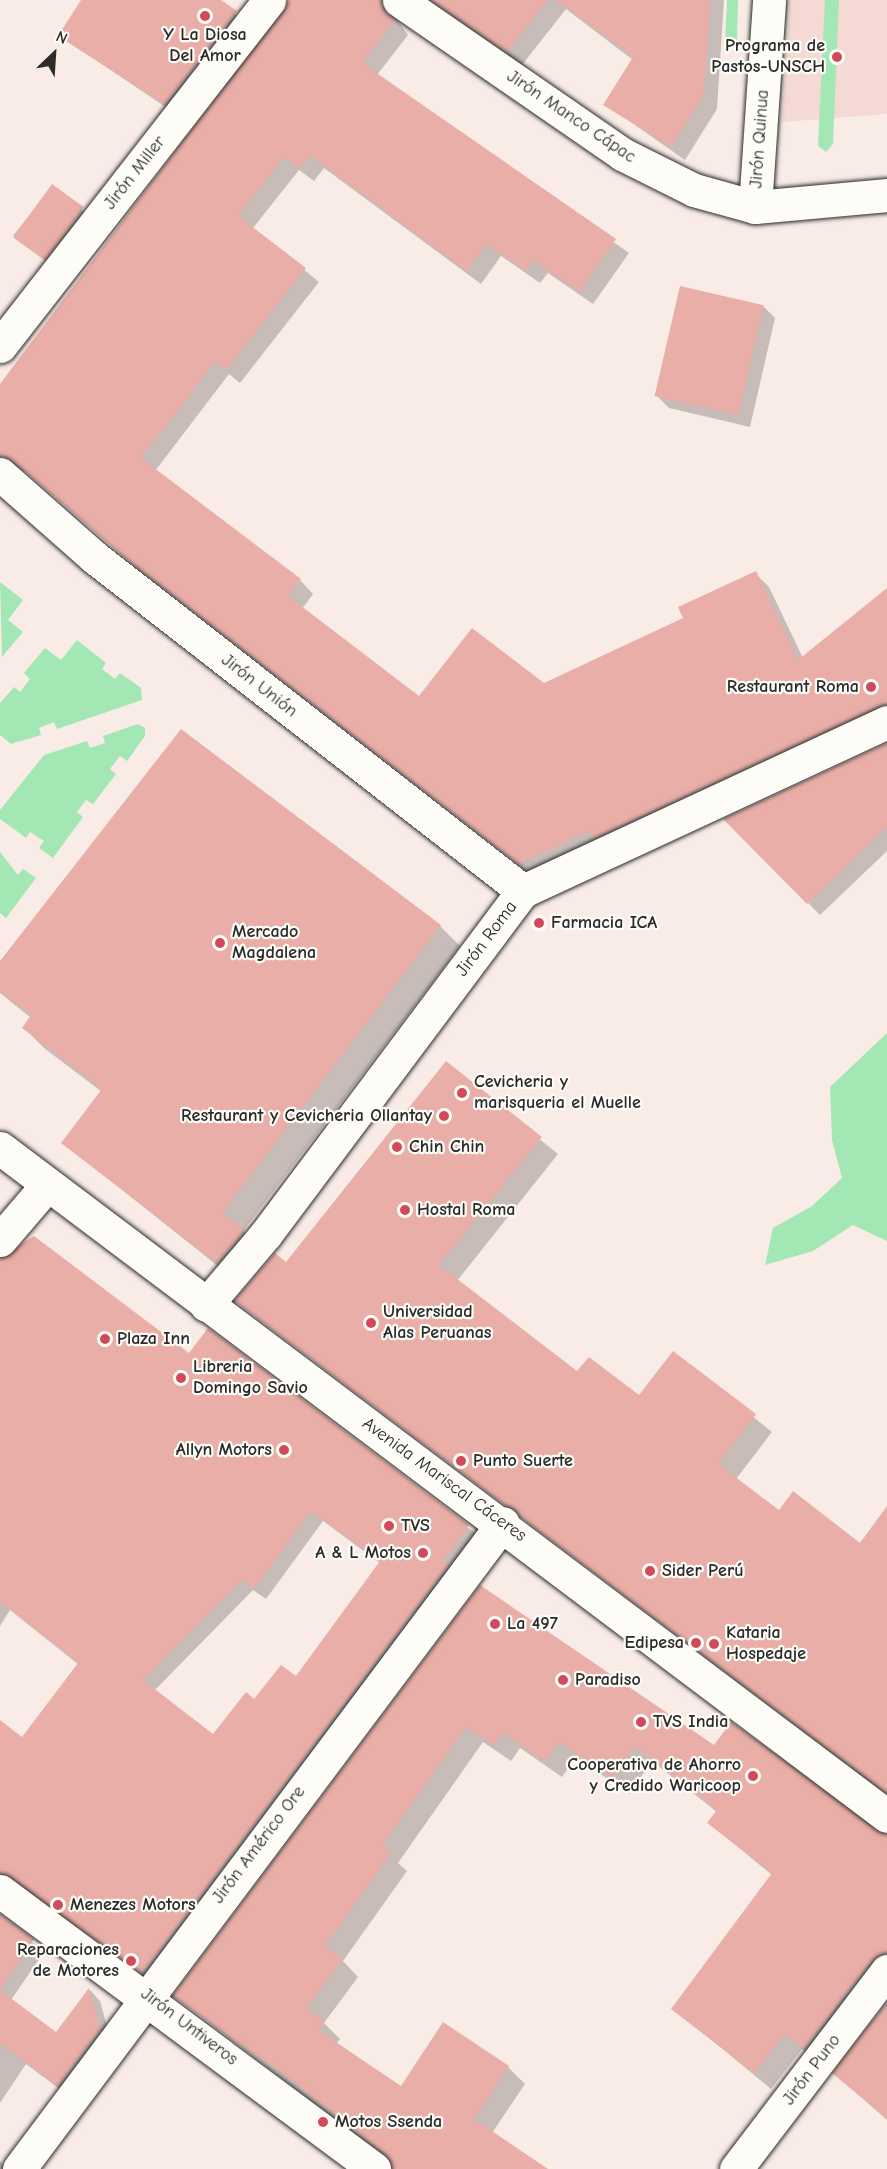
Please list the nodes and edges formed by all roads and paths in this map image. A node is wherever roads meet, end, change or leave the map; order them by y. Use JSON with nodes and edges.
{"nodes":[{"id":1,"x":269,"y":0,"type":"edge"},
{"id":2,"x":399,"y":0,"type":"edge"},
{"id":3,"x":769,"y":0,"type":"edge"},
{"id":4,"x":887,"y":195,"type":"edge"},
{"id":5,"x":755,"y":207,"type":"junction"},
{"id":6,"x":0,"y":346,"type":"edge"},
{"id":7,"x":0,"y":474,"type":"edge"},
{"id":8,"x":887,"y":722,"type":"edge"},
{"id":9,"x":523,"y":891,"type":"junction"},
{"id":10,"x":0,"y":1148,"type":"edge"},
{"id":11,"x":47,"y":1185,"type":"junction"},
{"id":12,"x":0,"y":1240,"type":"edge"},
{"id":13,"x":206,"y":1305,"type":"junction"},
{"id":14,"x":503,"y":1523,"type":"junction"},
{"id":15,"x":887,"y":1816,"type":"edge"},
{"id":16,"x":0,"y":1891,"type":"edge"},
{"id":17,"x":887,"y":1971,"type":"edge"},
{"id":18,"x":146,"y":1994,"type":"junction"},
{"id":19,"x":20,"y":2169,"type":"edge"},
{"id":20,"x":374,"y":2169,"type":"edge"},
{"id":21,"x":736,"y":2169,"type":"edge"}],
"edges":[{"from":1,"to":6,"type":"street","name":"Jirón Miller"},
{"from":2,"to":5,"type":"street","name":"Jirón Manco Cápac"},
{"from":3,"to":5,"type":"street","name":"Jirón Quinua"},
{"from":4,"to":5,"type":"street"},
{"from":7,"to":9,"type":"street","name":"Jirón Unión"},
{"from":8,"to":9,"type":"street","name":"Jirón Roma"},
{"from":9,"to":13,"type":"street","name":"Jirón Roma"},
{"from":10,"to":11,"type":"street","name":"Avenida Mariscal Cáceres"},
{"from":11,"to":12,"type":"street"},
{"from":11,"to":13,"type":"street","name":"Avenida Mariscal Cáceres"},
{"from":13,"to":14,"type":"street","name":"Avenida Mariscal Cáceres"},
{"from":14,"to":15,"type":"street","name":"Avenida Mariscal Cáceres"},
{"from":14,"to":18,"type":"street","name":"Jirón Américo Ore"},
{"from":16,"to":18,"type":"street","name":"Jirón Untiveros"},
{"from":17,"to":21,"type":"street","name":"Jirón Puno"},
{"from":18,"to":19,"type":"street","name":"Jirón Américo Ore"},
{"from":18,"to":20,"type":"street","name":"Jirón Untiveros"}]}
